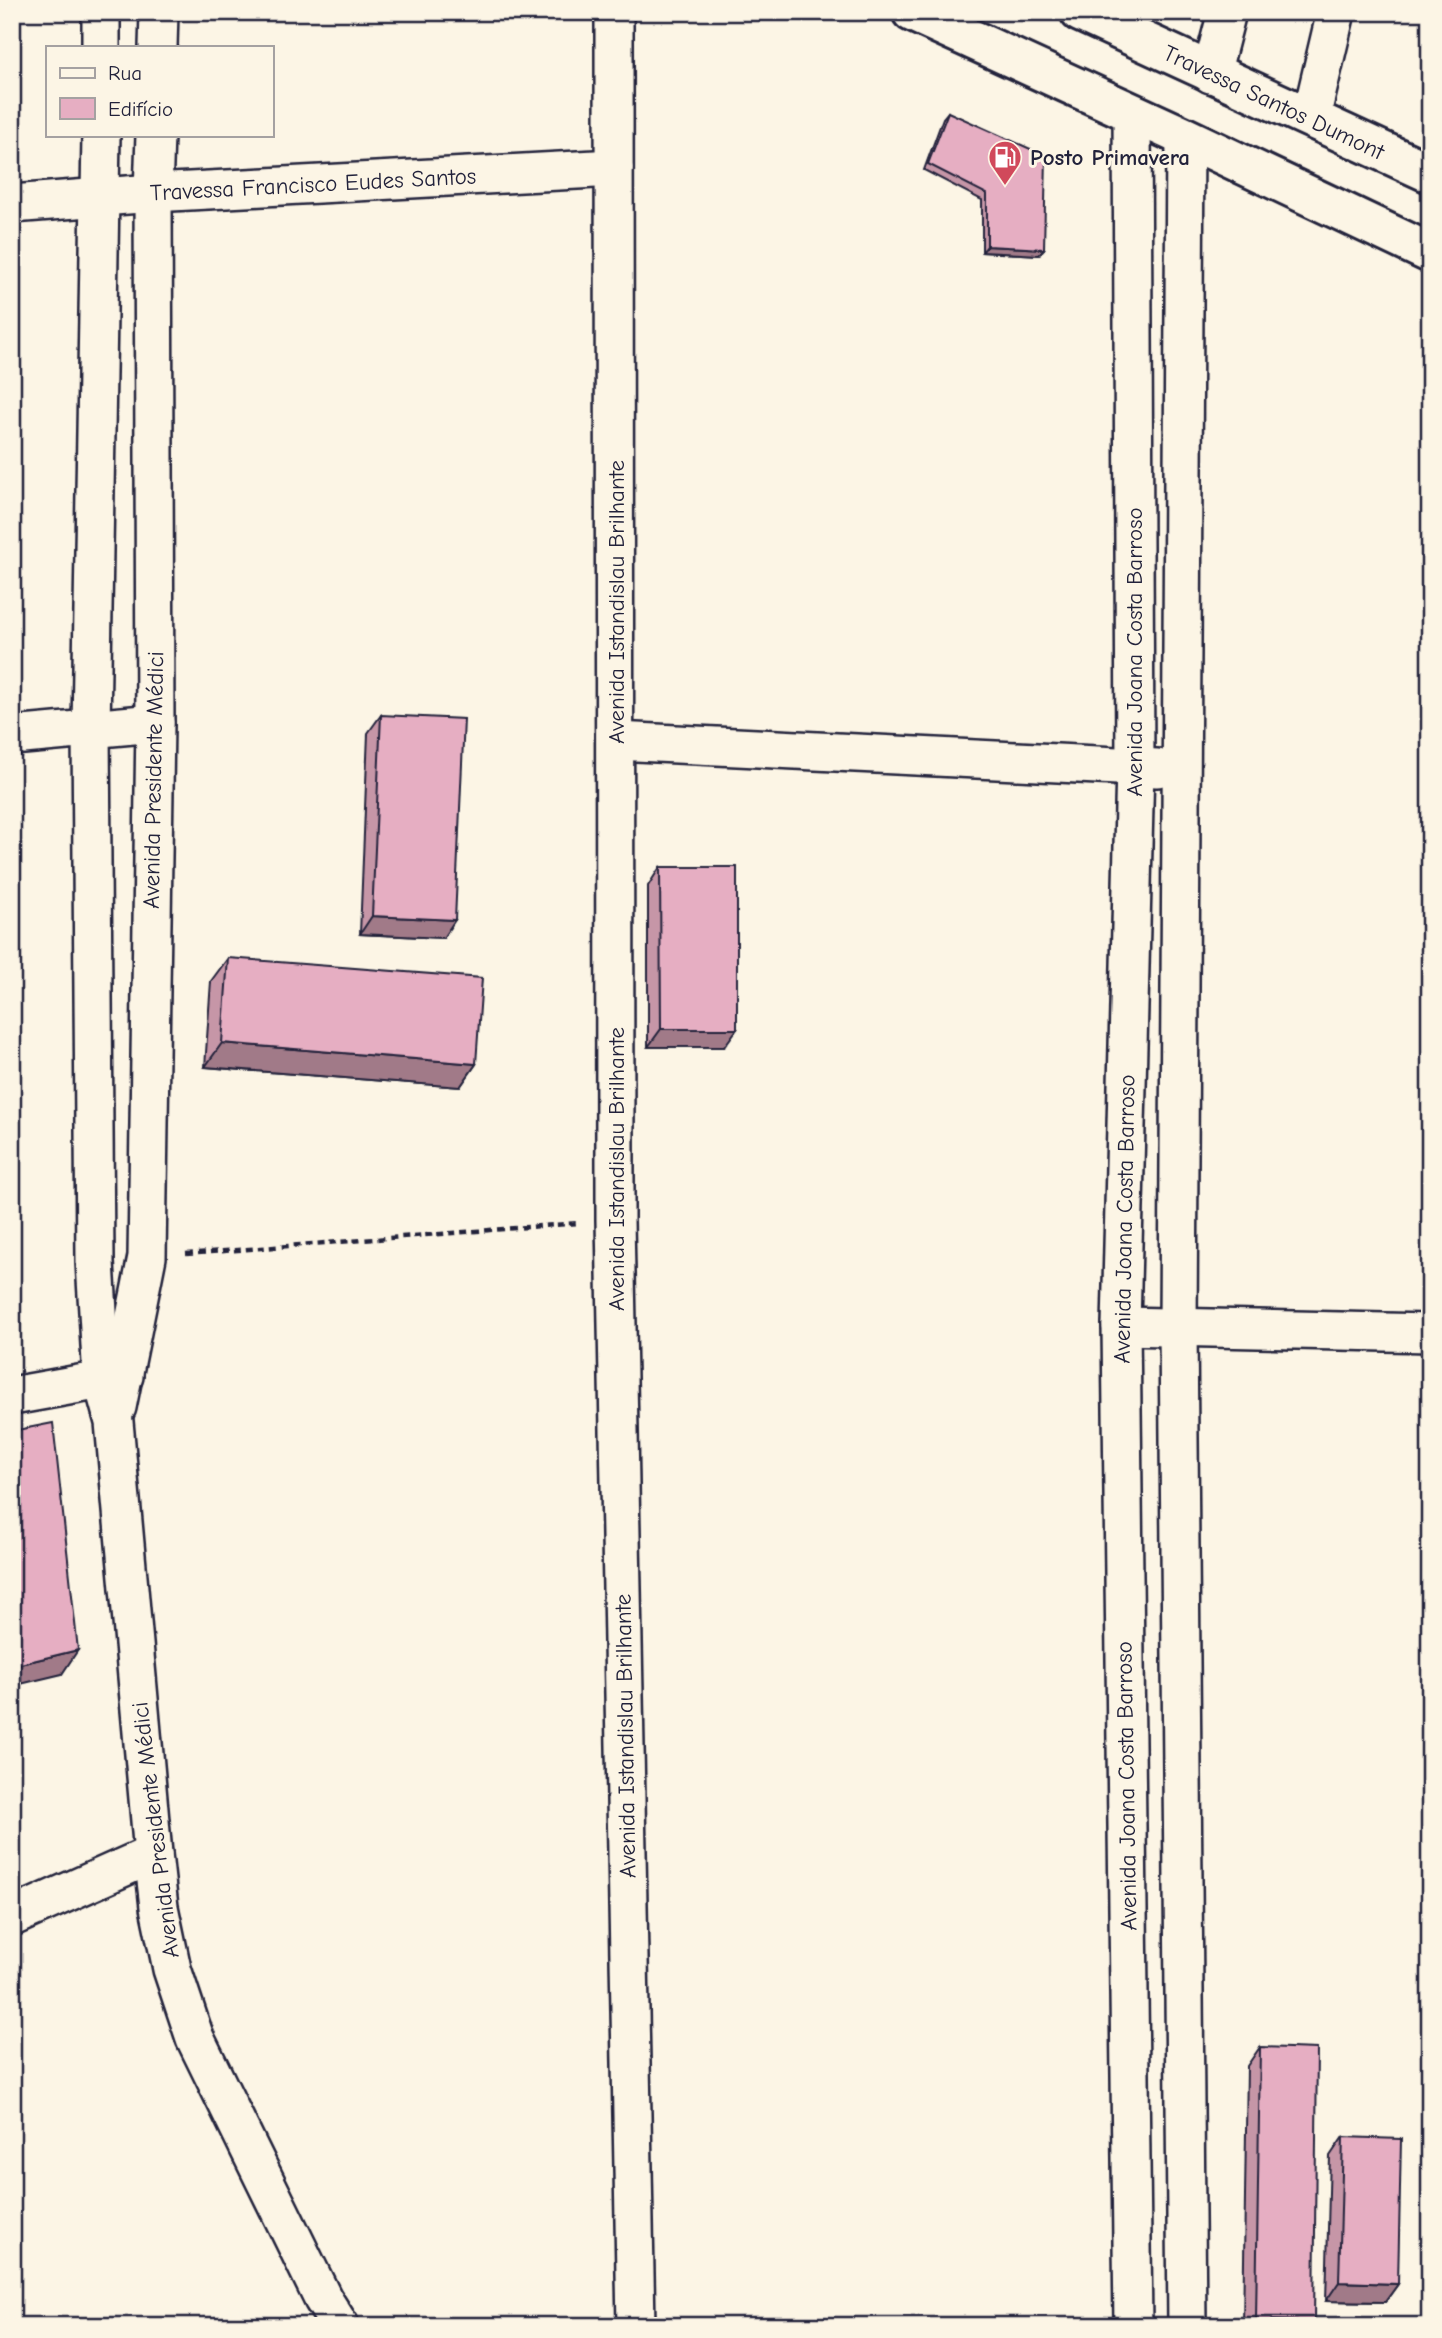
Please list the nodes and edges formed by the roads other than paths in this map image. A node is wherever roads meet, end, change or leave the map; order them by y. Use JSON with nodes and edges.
{"nodes":[{"id":1,"x":102,"y":12,"type":"edge"},
{"id":2,"x":159,"y":12,"type":"edge"},
{"id":3,"x":614,"y":12,"type":"edge"},
{"id":4,"x":912,"y":12,"type":"edge"},
{"id":5,"x":1080,"y":12,"type":"edge"},
{"id":6,"x":1227,"y":12,"type":"edge"},
{"id":7,"x":1336,"y":12,"type":"edge"},
{"id":8,"x":101,"y":46,"type":"edge"},
{"id":9,"x":158,"y":46,"type":"edge"},
{"id":10,"x":1211,"y":74,"type":"junction"},
{"id":11,"x":1132,"y":113,"type":"junction"},
{"id":12,"x":1311,"y":118,"type":"junction"},
{"id":13,"x":101,"y":136,"type":"edge"},
{"id":14,"x":155,"y":136,"type":"edge"},
{"id":15,"x":1185,"y":137,"type":"junction"},
{"id":16,"x":614,"y":168,"type":"junction"},
{"id":17,"x":1430,"y":173,"type":"edge"},
{"id":18,"x":153,"y":193,"type":"junction"},
{"id":19,"x":101,"y":196,"type":"junction"},
{"id":20,"x":12,"y":204,"type":"edge"},
{"id":21,"x":1430,"y":253,"type":"edge"},
{"id":22,"x":155,"y":723,"type":"junction"},
{"id":23,"x":91,"y":728,"type":"junction"},
{"id":24,"x":12,"y":737,"type":"edge"},
{"id":25,"x":616,"y":741,"type":"junction"},
{"id":26,"x":1135,"y":766,"type":"junction"},
{"id":27,"x":1182,"y":771,"type":"junction"},
{"id":28,"x":1121,"y":1326,"type":"junction"},
{"id":29,"x":1178,"y":1328,"type":"junction"},
{"id":30,"x":1430,"y":1333,"type":"edge"},
{"id":31,"x":113,"y":1378,"type":"junction"},
{"id":32,"x":12,"y":1396,"type":"edge"},
{"id":33,"x":152,"y":1854,"type":"junction"},
{"id":34,"x":12,"y":1917,"type":"edge"},
{"id":35,"x":340,"y":2326,"type":"edge"},
{"id":36,"x":636,"y":2326,"type":"edge"},
{"id":37,"x":1133,"y":2326,"type":"edge"},
{"id":38,"x":1187,"y":2326,"type":"edge"}],
"edges":[{"from":1,"to":8,"type":"street"},
{"from":2,"to":9,"type":"street"},
{"from":3,"to":16,"type":"street","name":"Avenida Istandislau Brilhante"},
{"from":4,"to":11,"type":"main road"},
{"from":5,"to":10,"type":"main road","name":"Travessa Santos Dumont"},
{"from":6,"to":10,"type":"street"},
{"from":7,"to":12,"type":"street"},
{"from":10,"to":12,"type":"main road","name":"Travessa Santos Dumont"},
{"from":11,"to":15,"type":"main road"},
{"from":11,"to":26,"type":"street","name":"Avenida Joana Costa Barroso"},
{"from":12,"to":17,"type":"main road","name":"Travessa Santos Dumont"},
{"from":13,"to":19,"type":"street","name":"Avenida Presidente Médici"},
{"from":14,"to":18,"type":"street","name":"Avenida Presidente Médici"},
{"from":15,"to":21,"type":"main road"},
{"from":15,"to":27,"type":"street"},
{"from":16,"to":18,"type":"street","name":"Travessa Francisco Eudes Santos"},
{"from":16,"to":25,"type":"street","name":"Avenida Istandislau Brilhante"},
{"from":18,"to":19,"type":"street","name":"Travessa Francisco Eudes Santos"},
{"from":18,"to":22,"type":"street","name":"Avenida Presidente Médici"},
{"from":19,"to":20,"type":"street","name":"Travessa Francisco Eudes Santos"},
{"from":19,"to":23,"type":"street","name":"Avenida Presidente Médici"},
{"from":22,"to":23,"type":"street"},
{"from":22,"to":31,"type":"street","name":"Avenida Presidente Médici"},
{"from":23,"to":24,"type":"street"},
{"from":23,"to":31,"type":"street","name":"Avenida Presidente Médici"},
{"from":25,"to":26,"type":"street"},
{"from":25,"to":36,"type":"street","name":"Avenida Istandislau Brilhante"},
{"from":26,"to":27,"type":"street"},
{"from":26,"to":28,"type":"street","name":"Avenida Joana Costa Barroso"},
{"from":27,"to":29,"type":"street"},
{"from":28,"to":29,"type":"street"},
{"from":28,"to":37,"type":"street","name":"Avenida Joana Costa Barroso"},
{"from":29,"to":30,"type":"street"},
{"from":29,"to":38,"type":"street"},
{"from":31,"to":32,"type":"street"},
{"from":31,"to":33,"type":"street","name":"Avenida Presidente Médici"},
{"from":33,"to":34,"type":"street"},
{"from":33,"to":35,"type":"street","name":"Avenida Presidente Médici"}]}
